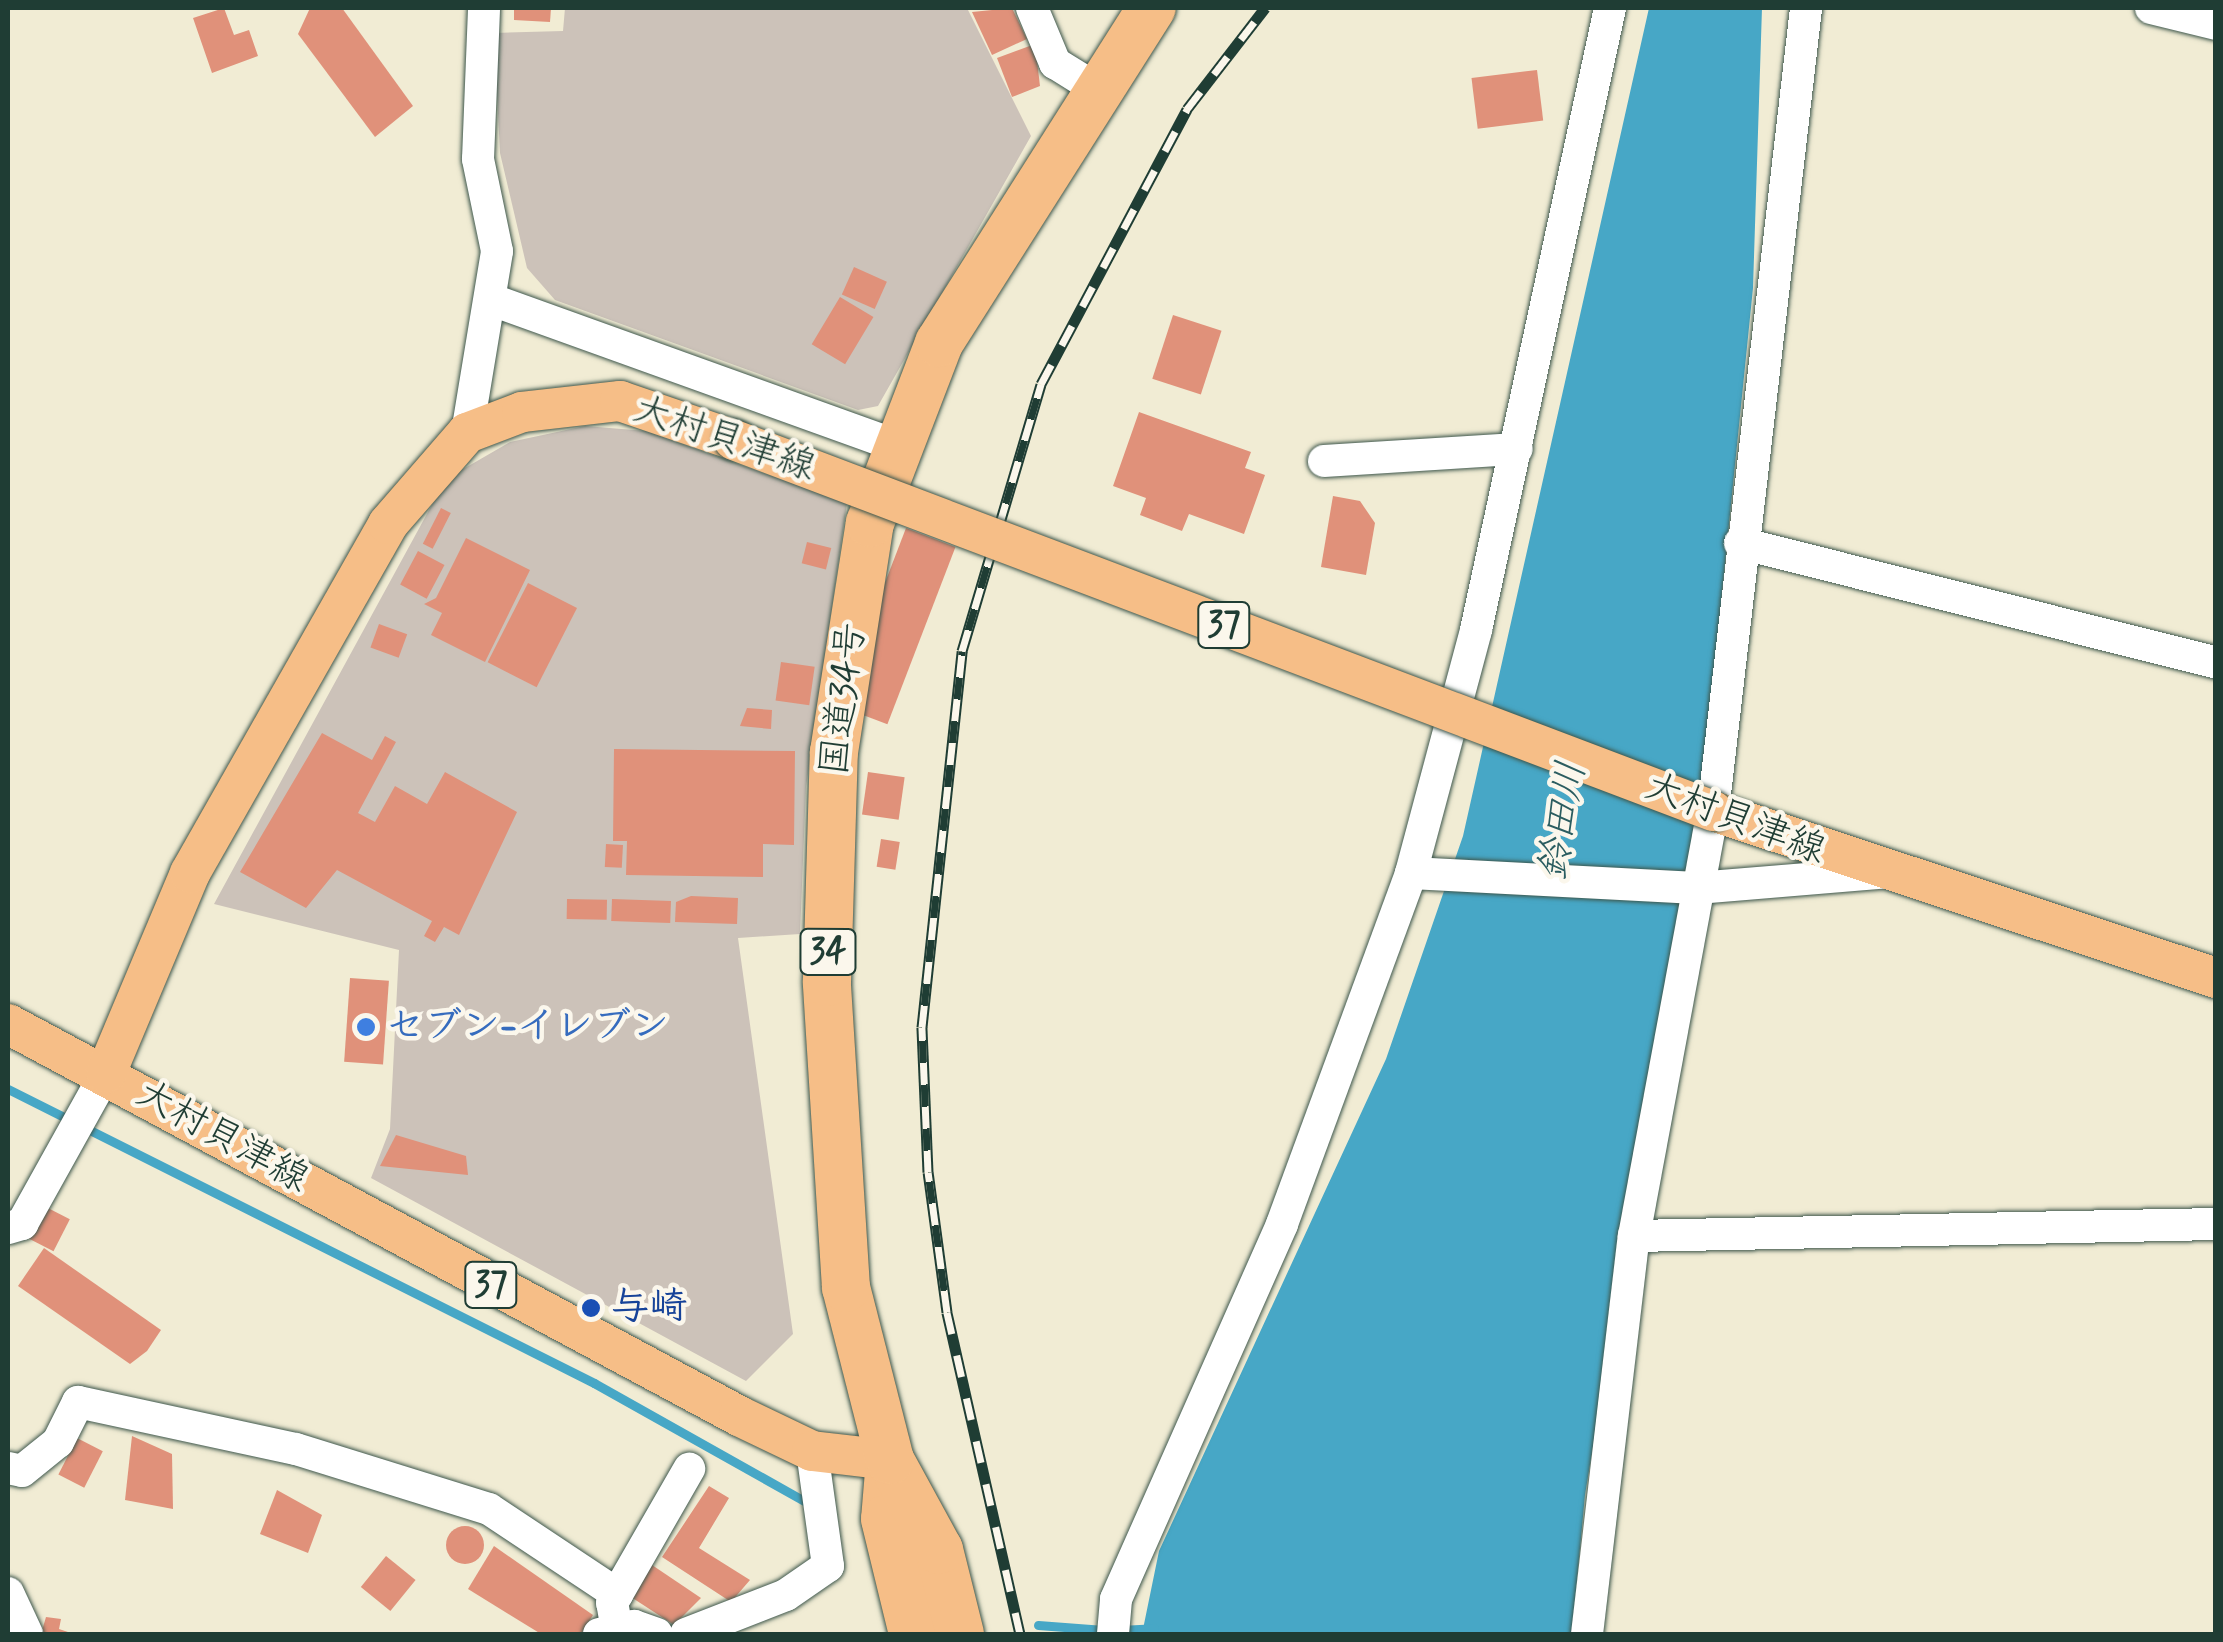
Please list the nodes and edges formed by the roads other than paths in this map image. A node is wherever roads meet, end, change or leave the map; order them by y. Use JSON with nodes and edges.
{"nodes":[{"id":1,"x":484,"y":8,"type":"edge"},
{"id":2,"x":1032,"y":8,"type":"edge"},
{"id":3,"x":1152,"y":8,"type":"edge"},
{"id":4,"x":1610,"y":8,"type":"edge"},
{"id":5,"x":1806,"y":8,"type":"edge"},
{"id":6,"x":2151,"y":8,"type":"edge"},
{"id":7,"x":2216,"y":24,"type":"edge"},
{"id":8,"x":1097,"y":89,"type":"junction"},
{"id":9,"x":495,"y":301,"type":"junction"},
{"id":10,"x":467,"y":433,"type":"junction"},
{"id":11,"x":896,"y":445,"type":"junction"},
{"id":12,"x":1517,"y":449,"type":"junction"},
{"id":13,"x":1324,"y":461,"type":"dead end"},
{"id":14,"x":1740,"y":543,"type":"junction"},
{"id":15,"x":2216,"y":663,"type":"edge"},
{"id":16,"x":1713,"y":811,"type":"junction"},
{"id":17,"x":1424,"y":872,"type":"junction"},
{"id":18,"x":1880,"y":873,"type":"junction"},
{"id":19,"x":1689,"y":888,"type":"junction"},
{"id":20,"x":2216,"y":978,"type":"edge"},
{"id":21,"x":8,"y":1024,"type":"edge"},
{"id":22,"x":97,"y":1090,"type":"junction"},
{"id":23,"x":2216,"y":1224,"type":"edge"},
{"id":24,"x":8,"y":1228,"type":"edge"},
{"id":25,"x":1634,"y":1236,"type":"junction"},
{"id":26,"x":890,"y":1460,"type":"junction"},
{"id":27,"x":8,"y":1468,"type":"edge"},
{"id":28,"x":689,"y":1469,"type":"dead end"},
{"id":29,"x":814,"y":1469,"type":"junction"},
{"id":30,"x":8,"y":1594,"type":"edge"},
{"id":31,"x":617,"y":1594,"type":"junction"},
{"id":32,"x":1113,"y":1624,"type":"edge"},
{"id":33,"x":608,"y":1632,"type":"edge"},
{"id":34,"x":27,"y":1634,"type":"edge"},
{"id":35,"x":657,"y":1634,"type":"edge"},
{"id":36,"x":686,"y":1634,"type":"edge"},
{"id":37,"x":913,"y":1634,"type":"edge"},
{"id":38,"x":960,"y":1634,"type":"edge"},
{"id":39,"x":1587,"y":1634,"type":"edge"}],
"edges":[{"from":1,"to":9,"type":"street"},
{"from":2,"to":8,"type":"street"},
{"from":3,"to":8,"type":"highway","name":"国道34号","number":"34"},
{"from":4,"to":12,"type":"street"},
{"from":5,"to":14,"type":"street"},
{"from":6,"to":7,"type":"street"},
{"from":8,"to":11,"type":"highway","name":"国道34号","number":"34"},
{"from":9,"to":10,"type":"street"},
{"from":9,"to":11,"type":"street"},
{"from":10,"to":16,"type":"main road","name":"大村貝津線","number":"37","bridge":true},
{"from":10,"to":22,"type":"main road","name":"大村貝津線","number":"37"},
{"from":11,"to":26,"type":"highway","name":"国道34号","number":"34"},
{"from":12,"to":13,"type":"street"},
{"from":12,"to":17,"type":"street"},
{"from":14,"to":15,"type":"street"},
{"from":14,"to":16,"type":"street"},
{"from":16,"to":18,"type":"main road","name":"大村貝津線","number":"37"},
{"from":16,"to":19,"type":"street"},
{"from":17,"to":19,"type":"street"},
{"from":17,"to":32,"type":"street"},
{"from":18,"to":19,"type":"street"},
{"from":18,"to":20,"type":"main road","name":"大村貝津線","number":"37"},
{"from":19,"to":25,"type":"street"},
{"from":21,"to":22,"type":"main road"},
{"from":22,"to":24,"type":"street"},
{"from":22,"to":29,"type":"main road","name":"大村貝津線","number":"37"},
{"from":23,"to":25,"type":"street"},
{"from":25,"to":39,"type":"street"},
{"from":26,"to":29,"type":"main road","name":"大村貝津線","number":"37"},
{"from":26,"to":37,"type":"highway","name":"国道34号","number":"34"},
{"from":26,"to":38,"type":"highway","name":"国道34号","number":"34"},
{"from":27,"to":31,"type":"street"},
{"from":28,"to":31,"type":"street"},
{"from":29,"to":36,"type":"street"},
{"from":30,"to":34,"type":"street"},
{"from":31,"to":33,"type":"street"},
{"from":33,"to":35,"type":"street"}]}
